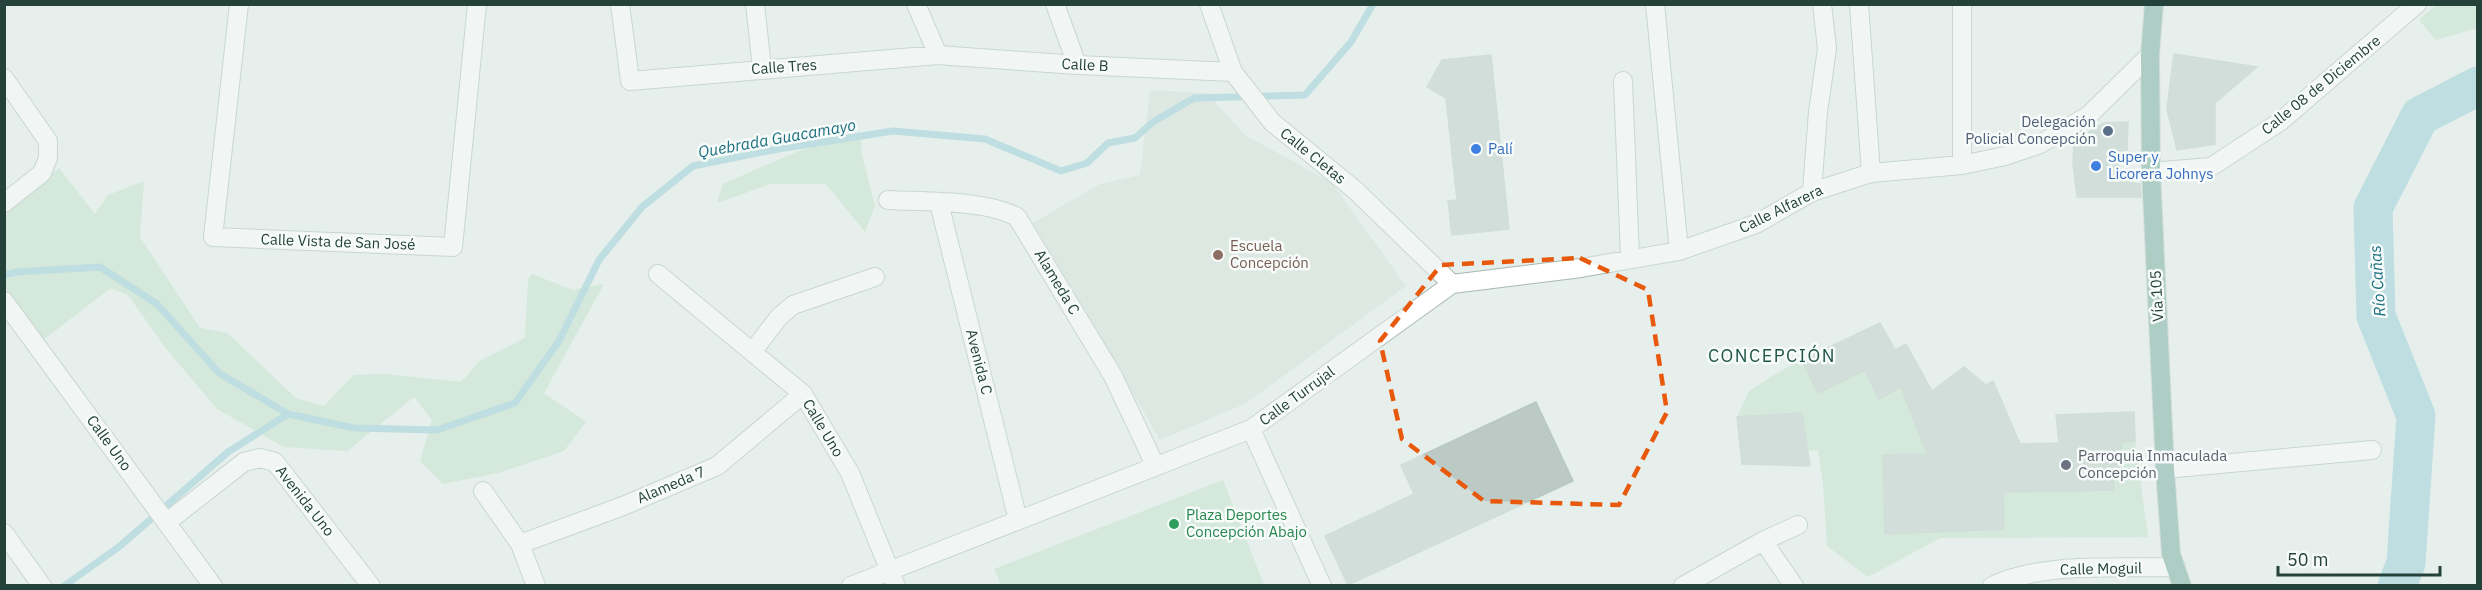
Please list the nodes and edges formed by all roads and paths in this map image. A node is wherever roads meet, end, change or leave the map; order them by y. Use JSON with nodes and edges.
{"nodes":[{"id":1,"x":239,"y":4,"type":"edge"},
{"id":2,"x":477,"y":4,"type":"edge"},
{"id":3,"x":620,"y":4,"type":"edge"},
{"id":4,"x":755,"y":4,"type":"edge"},
{"id":5,"x":916,"y":4,"type":"edge"},
{"id":6,"x":1055,"y":4,"type":"edge"},
{"id":7,"x":1209,"y":4,"type":"edge"},
{"id":8,"x":1655,"y":4,"type":"edge"},
{"id":9,"x":1822,"y":4,"type":"edge"},
{"id":10,"x":1858,"y":4,"type":"edge"},
{"id":11,"x":1962,"y":4,"type":"edge"},
{"id":12,"x":2154,"y":4,"type":"edge"},
{"id":13,"x":2417,"y":4,"type":"edge"},
{"id":14,"x":938,"y":55,"type":"junction"},
{"id":15,"x":2150,"y":55,"type":"junction"},
{"id":16,"x":1077,"y":65,"type":"junction"},
{"id":17,"x":762,"y":68,"type":"junction"},
{"id":18,"x":1233,"y":72,"type":"junction"},
{"id":19,"x":4,"y":78,"type":"edge"},
{"id":20,"x":1623,"y":81,"type":"dead end"},
{"id":21,"x":1962,"y":165,"type":"junction"},
{"id":22,"x":2151,"y":172,"type":"junction"},
{"id":23,"x":1871,"y":173,"type":"junction"},
{"id":24,"x":1812,"y":192,"type":"junction"},
{"id":25,"x":888,"y":200,"type":"dead end"},
{"id":26,"x":4,"y":203,"type":"edge"},
{"id":27,"x":939,"y":204,"type":"junction"},
{"id":28,"x":1679,"y":251,"type":"junction"},
{"id":29,"x":1630,"y":258,"type":"junction"},
{"id":30,"x":658,"y":273,"type":"dead end"},
{"id":31,"x":874,"y":277,"type":"dead end"},
{"id":32,"x":1452,"y":284,"type":"junction"},
{"id":33,"x":4,"y":301,"type":"edge"},
{"id":34,"x":753,"y":351,"type":"junction"},
{"id":35,"x":803,"y":394,"type":"junction"},
{"id":36,"x":1251,"y":429,"type":"junction"},
{"id":37,"x":2372,"y":450,"type":"dead end"},
{"id":38,"x":1155,"y":465,"type":"junction"},
{"id":39,"x":2165,"y":469,"type":"junction"},
{"id":40,"x":483,"y":491,"type":"dead end"},
{"id":41,"x":1018,"y":520,"type":"junction"},
{"id":42,"x":167,"y":522,"type":"junction"},
{"id":43,"x":1798,"y":525,"type":"dead end"},
{"id":44,"x":4,"y":533,"type":"edge"},
{"id":45,"x":1763,"y":541,"type":"junction"},
{"id":46,"x":520,"y":544,"type":"junction"},
{"id":47,"x":2176,"y":567,"type":"junction"},
{"id":48,"x":893,"y":577,"type":"edge"},
{"id":49,"x":40,"y":585,"type":"edge"},
{"id":50,"x":213,"y":585,"type":"edge"},
{"id":51,"x":371,"y":585,"type":"edge"},
{"id":52,"x":536,"y":585,"type":"edge"},
{"id":53,"x":851,"y":585,"type":"edge"},
{"id":54,"x":1322,"y":585,"type":"edge"},
{"id":55,"x":1683,"y":585,"type":"edge"},
{"id":56,"x":1794,"y":585,"type":"edge"},
{"id":57,"x":1992,"y":585,"type":"edge"},
{"id":58,"x":2182,"y":585,"type":"edge"}],
"edges":[{"from":1,"to":2,"type":"street","name":"Calle Vista de San José"},
{"from":3,"to":17,"type":"street","name":"Calle Tres"},
{"from":4,"to":17,"type":"street"},
{"from":5,"to":14,"type":"street"},
{"from":6,"to":16,"type":"street"},
{"from":7,"to":18,"type":"street","name":"Calle Cletas"},
{"from":8,"to":28,"type":"street"},
{"from":9,"to":24,"type":"street"},
{"from":10,"to":23,"type":"street"},
{"from":11,"to":21,"type":"street"},
{"from":12,"to":15,"type":"main road","name":"Vía 105"},
{"from":13,"to":22,"type":"street","name":"Calle 08 de Diciembre"},
{"from":14,"to":16,"type":"street","name":"Calle B"},
{"from":14,"to":17,"type":"street","name":"Calle Tres"},
{"from":15,"to":21,"type":"street","name":"Calle Alfarera"},
{"from":15,"to":22,"type":"main road","name":"Vía 105"},
{"from":16,"to":18,"type":"street","name":"Calle B"},
{"from":18,"to":32,"type":"street","name":"Calle Cletas"},
{"from":19,"to":26,"type":"street"},
{"from":20,"to":29,"type":"street"},
{"from":21,"to":23,"type":"street","name":"Calle Alfarera"},
{"from":22,"to":39,"type":"main road","name":"Vía 105"},
{"from":23,"to":24,"type":"street","name":"Calle Alfarera"},
{"from":24,"to":28,"type":"street","name":"Calle Alfarera"},
{"from":25,"to":27,"type":"street","name":"Alameda C"},
{"from":27,"to":38,"type":"street","name":"Alameda C"},
{"from":27,"to":41,"type":"street","name":"Avenida C"},
{"from":28,"to":29,"type":"street","name":"Calle Alfarera"},
{"from":29,"to":32,"type":"street","name":"Calle Alfarera"},
{"from":30,"to":34,"type":"street","name":"Calle Uno"},
{"from":31,"to":34,"type":"street"},
{"from":32,"to":36,"type":"street","name":"Calle Turrujal"},
{"from":33,"to":42,"type":"street","name":"Calle Uno"},
{"from":34,"to":35,"type":"street","name":"Calle Uno"},
{"from":35,"to":46,"type":"street","name":"Alameda 7"},
{"from":35,"to":48,"type":"street","name":"Calle Uno"},
{"from":36,"to":38,"type":"street"},
{"from":36,"to":54,"type":"street","name":"Calle Turrujal"},
{"from":37,"to":39,"type":"street"},
{"from":38,"to":41,"type":"street"},
{"from":39,"to":47,"type":"main road","name":"Vía 105"},
{"from":40,"to":46,"type":"street"},
{"from":41,"to":48,"type":"street"},
{"from":42,"to":50,"type":"street","name":"Calle Uno"},
{"from":42,"to":51,"type":"street","name":"Avenida Uno"},
{"from":43,"to":45,"type":"street"},
{"from":44,"to":49,"type":"street"},
{"from":45,"to":55,"type":"street"},
{"from":45,"to":56,"type":"street"},
{"from":46,"to":52,"type":"street"},
{"from":47,"to":57,"type":"street","name":"Calle Moguil"},
{"from":47,"to":58,"type":"main road","name":"Vía 105"},
{"from":48,"to":53,"type":"street"}]}
